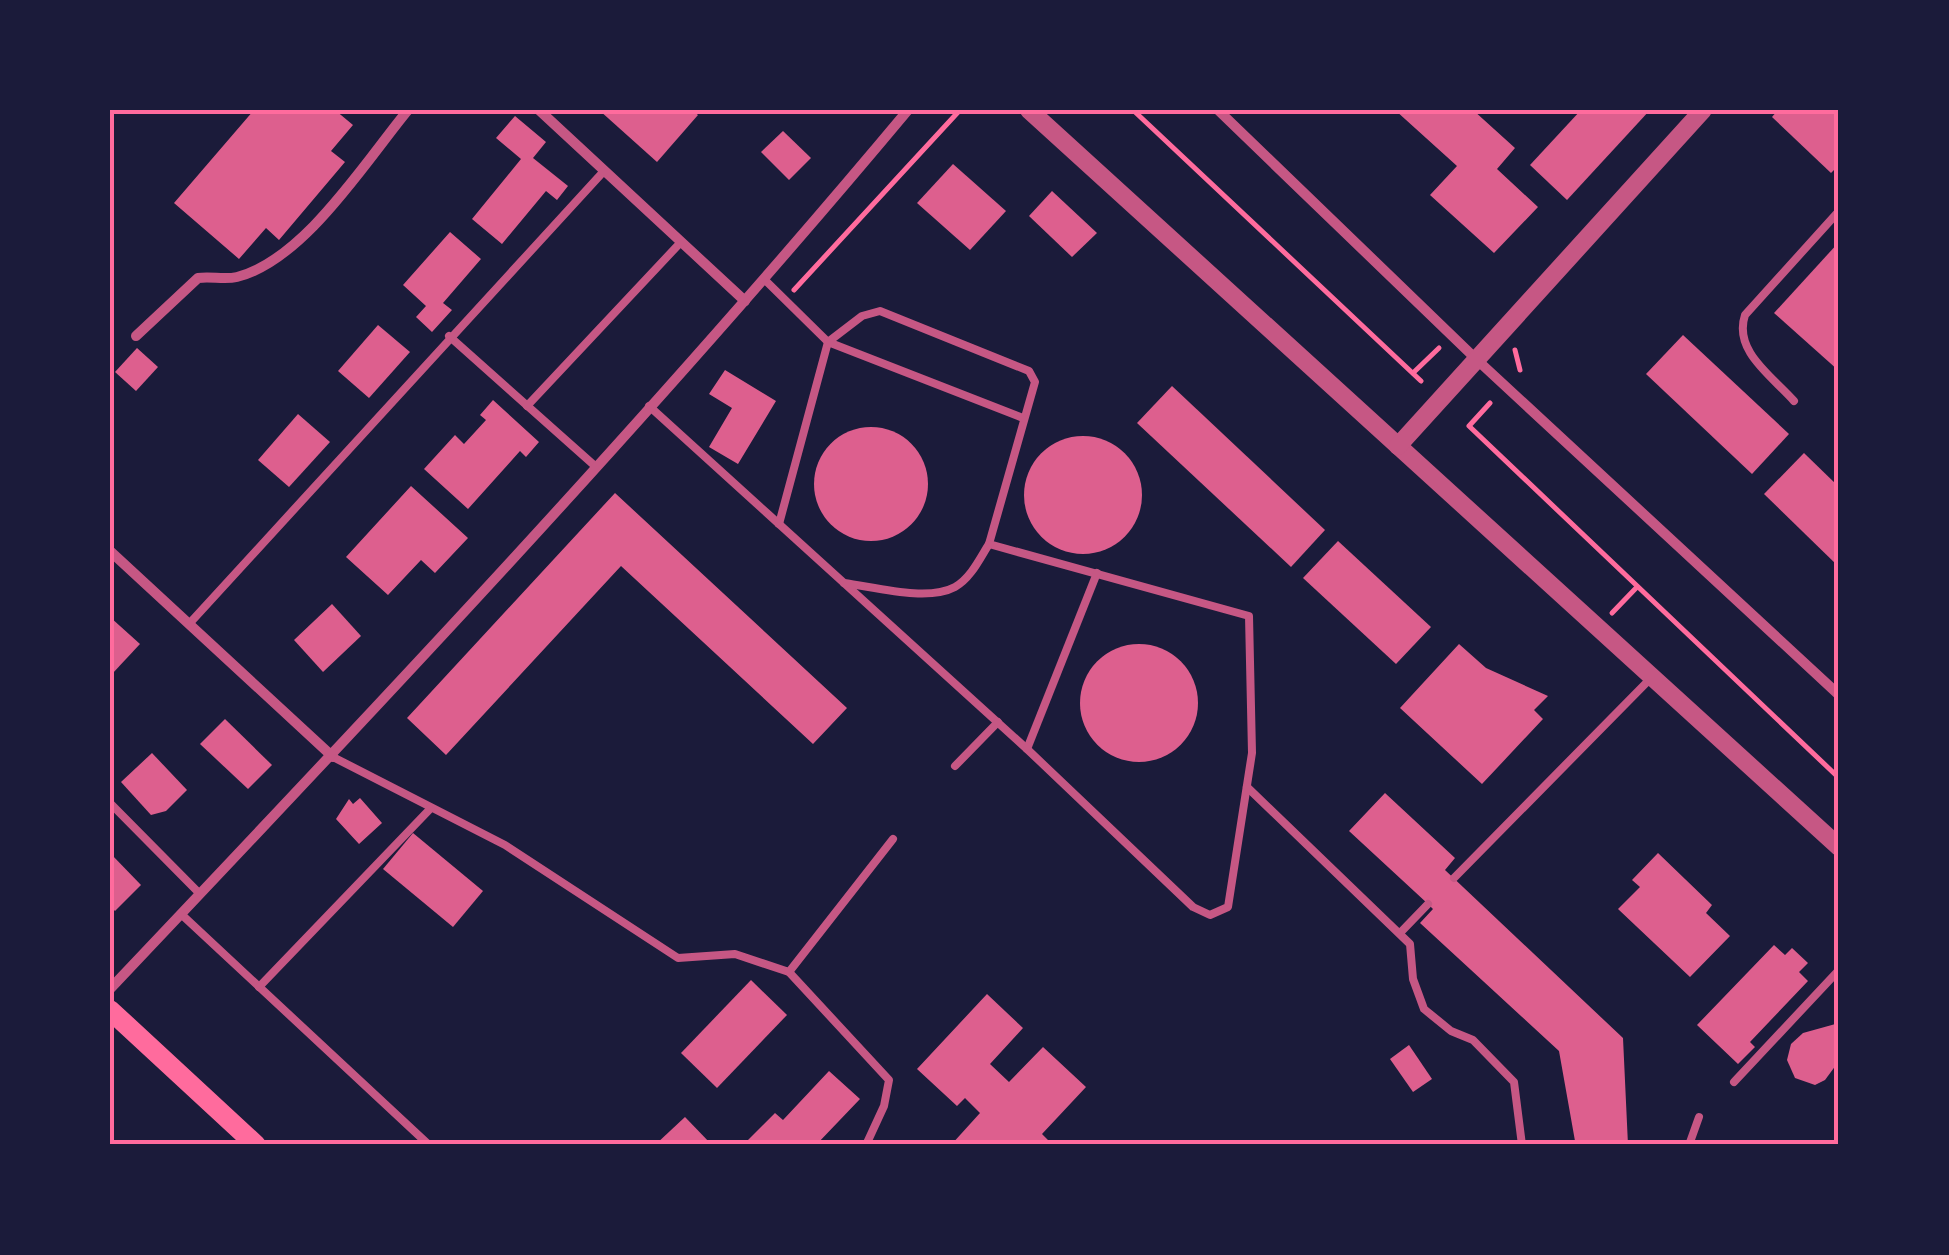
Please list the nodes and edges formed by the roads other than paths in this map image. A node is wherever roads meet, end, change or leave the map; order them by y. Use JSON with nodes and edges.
{"nodes":[{"id":1,"x":408,"y":110,"type":"edge"},
{"id":2,"x":539,"y":110,"type":"edge"},
{"id":3,"x":908,"y":110,"type":"edge"},
{"id":4,"x":1029,"y":110,"type":"edge"},
{"id":5,"x":1218,"y":110,"type":"edge"},
{"id":6,"x":1703,"y":110,"type":"edge"},
{"id":7,"x":604,"y":171,"type":"junction"},
{"id":8,"x":1839,"y":211,"type":"edge"},
{"id":9,"x":681,"y":242,"type":"junction"},
{"id":10,"x":766,"y":280,"type":"junction"},
{"id":11,"x":746,"y":301,"type":"junction"},
{"id":12,"x":136,"y":336,"type":"dead end"},
{"id":13,"x":448,"y":336,"type":"junction"},
{"id":14,"x":828,"y":342,"type":"junction"},
{"id":15,"x":1475,"y":358,"type":"junction"},
{"id":16,"x":1794,"y":400,"type":"dead end"},
{"id":17,"x":527,"y":406,"type":"junction"},
{"id":18,"x":650,"y":406,"type":"junction"},
{"id":19,"x":1023,"y":418,"type":"junction"},
{"id":20,"x":1398,"y":446,"type":"junction"},
{"id":21,"x":595,"y":466,"type":"junction"},
{"id":22,"x":778,"y":524,"type":"junction"},
{"id":23,"x":990,"y":544,"type":"junction"},
{"id":24,"x":110,"y":550,"type":"edge"},
{"id":25,"x":1096,"y":574,"type":"junction"},
{"id":26,"x":844,"y":584,"type":"junction"},
{"id":27,"x":189,"y":624,"type":"junction"},
{"id":28,"x":1652,"y":677,"type":"junction"},
{"id":29,"x":1839,"y":695,"type":"edge"},
{"id":30,"x":998,"y":722,"type":"junction"},
{"id":31,"x":1027,"y":749,"type":"junction"},
{"id":32,"x":333,"y":757,"type":"junction"},
{"id":33,"x":955,"y":766,"type":"dead end"},
{"id":34,"x":1247,"y":787,"type":"junction"},
{"id":35,"x":110,"y":804,"type":"edge"},
{"id":36,"x":430,"y":809,"type":"junction"},
{"id":37,"x":893,"y":839,"type":"dead end"},
{"id":38,"x":1839,"y":847,"type":"edge"},
{"id":39,"x":1454,"y":878,"type":"dead end"},
{"id":40,"x":200,"y":894,"type":"junction"},
{"id":41,"x":1428,"y":904,"type":"dead end"},
{"id":42,"x":180,"y":914,"type":"junction"},
{"id":43,"x":1400,"y":933,"type":"junction"},
{"id":44,"x":1839,"y":970,"type":"edge"},
{"id":45,"x":790,"y":972,"type":"junction"},
{"id":46,"x":258,"y":987,"type":"junction"},
{"id":47,"x":110,"y":989,"type":"edge"},
{"id":48,"x":110,"y":1010,"type":"edge"},
{"id":49,"x":1734,"y":1082,"type":"dead end"},
{"id":50,"x":1699,"y":1117,"type":"dead end"},
{"id":51,"x":256,"y":1145,"type":"edge"},
{"id":52,"x":429,"y":1145,"type":"edge"},
{"id":53,"x":866,"y":1145,"type":"edge"},
{"id":54,"x":1522,"y":1145,"type":"edge"},
{"id":55,"x":1689,"y":1145,"type":"edge"}],
"edges":[{"from":1,"to":12,"type":"street"},
{"from":2,"to":7,"type":"street"},
{"from":3,"to":10,"type":"street"},
{"from":4,"to":20,"type":"street"},
{"from":5,"to":15,"type":"street"},
{"from":6,"to":15,"type":"street"},
{"from":7,"to":9,"type":"street"},
{"from":7,"to":13,"type":"lane"},
{"from":8,"to":16,"type":"lane"},
{"from":9,"to":11,"type":"street"},
{"from":9,"to":17,"type":"lane"},
{"from":10,"to":11,"type":"street"},
{"from":10,"to":14,"type":"lane"},
{"from":11,"to":18,"type":"street"},
{"from":13,"to":17,"type":"lane"},
{"from":13,"to":27,"type":"lane"},
{"from":14,"to":19,"type":"lane"},
{"from":14,"to":19,"type":"lane"},
{"from":14,"to":22,"type":"lane"},
{"from":15,"to":20,"type":"street"},
{"from":15,"to":29,"type":"street"},
{"from":17,"to":21,"type":"lane"},
{"from":18,"to":21,"type":"street"},
{"from":18,"to":22,"type":"lane"},
{"from":19,"to":23,"type":"lane"},
{"from":20,"to":28,"type":"street"},
{"from":21,"to":32,"type":"street"},
{"from":22,"to":26,"type":"lane"},
{"from":23,"to":25,"type":"lane"},
{"from":23,"to":26,"type":"lane"},
{"from":24,"to":27,"type":"street"},
{"from":25,"to":31,"type":"lane"},
{"from":25,"to":34,"type":"lane"},
{"from":26,"to":30,"type":"lane"},
{"from":27,"to":32,"type":"street"},
{"from":28,"to":38,"type":"street"},
{"from":28,"to":39,"type":"lane"},
{"from":30,"to":31,"type":"lane"},
{"from":30,"to":33,"type":"lane"},
{"from":31,"to":34,"type":"lane"},
{"from":32,"to":36,"type":"lane"},
{"from":32,"to":40,"type":"street"},
{"from":34,"to":43,"type":"lane"},
{"from":35,"to":40,"type":"lane"},
{"from":36,"to":45,"type":"lane"},
{"from":36,"to":46,"type":"lane"},
{"from":37,"to":45,"type":"lane"},
{"from":40,"to":42,"type":"street"},
{"from":41,"to":43,"type":"lane"},
{"from":42,"to":46,"type":"lane"},
{"from":42,"to":47,"type":"street"},
{"from":43,"to":54,"type":"lane"},
{"from":44,"to":49,"type":"lane"},
{"from":45,"to":53,"type":"lane"},
{"from":46,"to":52,"type":"lane"},
{"from":48,"to":51,"type":"main road"},
{"from":50,"to":55,"type":"lane"}]}
